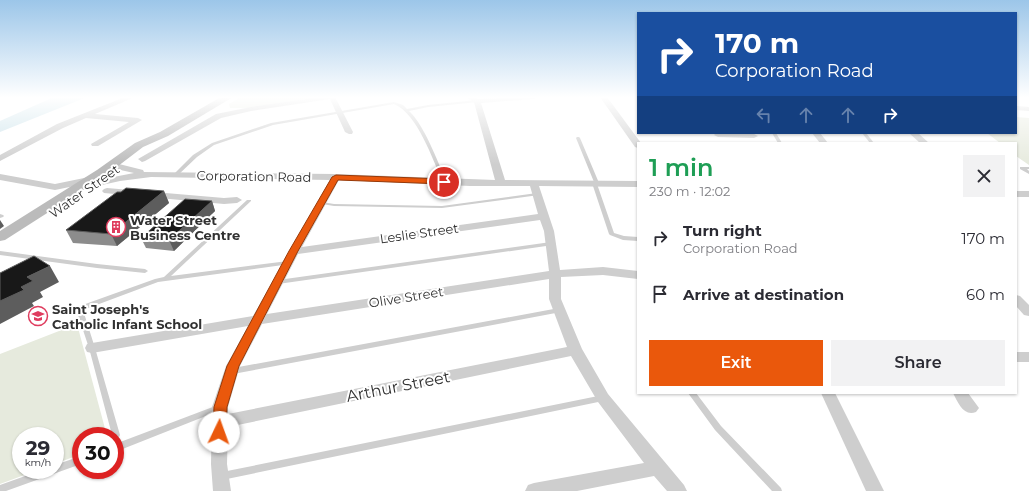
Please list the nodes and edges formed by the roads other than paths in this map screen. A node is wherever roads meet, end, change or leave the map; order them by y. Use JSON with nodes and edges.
{"nodes":[{"id":1,"x":75,"y":120,"type":"edge"},
{"id":2,"x":137,"y":120,"type":"edge"},
{"id":3,"x":188,"y":120,"type":"edge"},
{"id":4,"x":196,"y":120,"type":"edge"},
{"id":5,"x":211,"y":120,"type":"edge"},
{"id":6,"x":294,"y":120,"type":"edge"},
{"id":7,"x":342,"y":120,"type":"edge"},
{"id":8,"x":413,"y":120,"type":"edge"},
{"id":9,"x":482,"y":120,"type":"edge"},
{"id":10,"x":620,"y":120,"type":"edge"},
{"id":11,"x":184,"y":122,"type":"junction"},
{"id":12,"x":349,"y":132,"type":"dead end"},
{"id":13,"x":164,"y":134,"type":"junction"},
{"id":14,"x":817,"y":134,"type":"edge"},
{"id":15,"x":865,"y":134,"type":"edge"},
{"id":16,"x":914,"y":134,"type":"edge"},
{"id":17,"x":754,"y":136,"type":"dead end"},
{"id":18,"x":578,"y":138,"type":"dead end"},
{"id":19,"x":729,"y":142,"type":"edge"},
{"id":20,"x":823,"y":142,"type":"edge"},
{"id":21,"x":871,"y":142,"type":"edge"},
{"id":22,"x":923,"y":142,"type":"edge"},
{"id":23,"x":95,"y":144,"type":"dead end"},
{"id":24,"x":637,"y":145,"type":"edge"},
{"id":25,"x":0,"y":158,"type":"edge"},
{"id":26,"x":142,"y":159,"type":"dead end"},
{"id":27,"x":119,"y":167,"type":"junction"},
{"id":28,"x":1029,"y":168,"type":"edge"},
{"id":29,"x":101,"y":173,"type":"junction"},
{"id":30,"x":150,"y":174,"type":"junction"},
{"id":31,"x":1029,"y":174,"type":"edge"},
{"id":32,"x":175,"y":175,"type":"junction"},
{"id":33,"x":0,"y":177,"type":"edge"},
{"id":34,"x":336,"y":177,"type":"junction"},
{"id":35,"x":91,"y":182,"type":"junction"},
{"id":36,"x":444,"y":182,"type":"junction"},
{"id":37,"x":596,"y":183,"type":"junction"},
{"id":38,"x":501,"y":184,"type":"junction"},
{"id":39,"x":637,"y":184,"type":"edge"},
{"id":40,"x":55,"y":187,"type":"junction"},
{"id":41,"x":536,"y":189,"type":"junction"},
{"id":42,"x":107,"y":191,"type":"dead end"},
{"id":43,"x":132,"y":193,"type":"junction"},
{"id":44,"x":1017,"y":194,"type":"edge"},
{"id":45,"x":1029,"y":194,"type":"edge"},
{"id":46,"x":63,"y":198,"type":"junction"},
{"id":47,"x":238,"y":200,"type":"dead end"},
{"id":48,"x":249,"y":201,"type":"dead end"},
{"id":49,"x":322,"y":202,"type":"junction"},
{"id":50,"x":545,"y":216,"type":"junction"},
{"id":51,"x":0,"y":238,"type":"edge"},
{"id":52,"x":637,"y":239,"type":"edge"},
{"id":53,"x":0,"y":241,"type":"edge"},
{"id":54,"x":551,"y":244,"type":"junction"},
{"id":55,"x":0,"y":253,"type":"edge"},
{"id":56,"x":291,"y":257,"type":"junction"},
{"id":57,"x":145,"y":271,"type":"dead end"},
{"id":58,"x":555,"y":274,"type":"junction"},
{"id":59,"x":637,"y":275,"type":"edge"},
{"id":60,"x":165,"y":279,"type":"junction"},
{"id":61,"x":278,"y":282,"type":"junction"},
{"id":62,"x":1017,"y":300,"type":"edge"},
{"id":63,"x":559,"y":310,"type":"junction"},
{"id":64,"x":1029,"y":312,"type":"edge"},
{"id":65,"x":257,"y":320,"type":"junction"},
{"id":66,"x":92,"y":348,"type":"junction"},
{"id":67,"x":576,"y":350,"type":"junction"},
{"id":68,"x":1017,"y":357,"type":"edge"},
{"id":69,"x":1029,"y":357,"type":"edge"},
{"id":70,"x":231,"y":371,"type":"junction"},
{"id":71,"x":693,"y":394,"type":"edge"},
{"id":72,"x":828,"y":394,"type":"edge"},
{"id":73,"x":961,"y":394,"type":"edge"},
{"id":74,"x":603,"y":398,"type":"junction"},
{"id":75,"x":220,"y":407,"type":"junction"},
{"id":76,"x":971,"y":408,"type":"dead end"},
{"id":77,"x":220,"y":422,"type":"junction"},
{"id":78,"x":114,"y":427,"type":"edge"},
{"id":79,"x":124,"y":444,"type":"edge"},
{"id":80,"x":658,"y":468,"type":"junction"},
{"id":81,"x":220,"y":477,"type":"junction"},
{"id":82,"x":28,"y":479,"type":"edge"},
{"id":83,"x":0,"y":489,"type":"edge"},
{"id":84,"x":222,"y":491,"type":"edge"},
{"id":85,"x":534,"y":491,"type":"edge"},
{"id":86,"x":678,"y":491,"type":"edge"},
{"id":87,"x":778,"y":491,"type":"edge"},
{"id":88,"x":875,"y":491,"type":"edge"}],
"edges":[{"from":1,"to":25,"type":"street"},
{"from":2,"to":23,"type":"street"},
{"from":3,"to":11,"type":"street","name":"Water Street"},
{"from":4,"to":11,"type":"street"},
{"from":5,"to":26,"type":"street"},
{"from":6,"to":32,"type":"lane"},
{"from":7,"to":12,"type":"street"},
{"from":8,"to":36,"type":"lane"},
{"from":9,"to":38,"type":"street"},
{"from":10,"to":24,"type":"street"},
{"from":11,"to":13,"type":"street","name":"Water Street"},
{"from":13,"to":27,"type":"street","name":"Water Street"},
{"from":13,"to":29,"type":"street","name":"Water Street"},
{"from":14,"to":20,"type":"street"},
{"from":15,"to":21,"type":"lane"},
{"from":16,"to":22,"type":"street"},
{"from":17,"to":19,"type":"street"},
{"from":18,"to":37,"type":"lane"},
{"from":27,"to":29,"type":"street"},
{"from":27,"to":30,"type":"street"},
{"from":27,"to":35,"type":"street","name":"Water Street"},
{"from":28,"to":31,"type":"lane"},
{"from":29,"to":35,"type":"street","name":"Water Street"},
{"from":30,"to":32,"type":"street","name":"Corporation Road"},
{"from":30,"to":35,"type":"street","name":"Corporation Road"},
{"from":30,"to":43,"type":"street"},
{"from":32,"to":34,"type":"street","name":"Corporation Road"},
{"from":33,"to":40,"type":"street"},
{"from":34,"to":36,"type":"street","name":"Corporation Road"},
{"from":34,"to":49,"type":"street"},
{"from":35,"to":40,"type":"street","name":"Corporation Road"},
{"from":35,"to":46,"type":"street","name":"Water Street"},
{"from":35,"to":53,"type":"street","name":"Water Street"},
{"from":36,"to":38,"type":"street","name":"Corporation Road"},
{"from":37,"to":39,"type":"street","name":"Corporation Road"},
{"from":37,"to":41,"type":"street","name":"Corporation Road"},
{"from":37,"to":52,"type":"lane"},
{"from":38,"to":41,"type":"street","name":"Corporation Road"},
{"from":40,"to":46,"type":"street"},
{"from":41,"to":49,"type":"lane"},
{"from":41,"to":50,"type":"street"},
{"from":42,"to":43,"type":"street"},
{"from":43,"to":47,"type":"street"},
{"from":44,"to":45,"type":"street"},
{"from":46,"to":51,"type":"street","name":"Water Street"},
{"from":48,"to":60,"type":"lane"},
{"from":49,"to":56,"type":"street"},
{"from":50,"to":54,"type":"street"},
{"from":50,"to":56,"type":"street","name":"Leslie Street"},
{"from":54,"to":58,"type":"street"},
{"from":54,"to":61,"type":"lane"},
{"from":55,"to":57,"type":"lane"},
{"from":56,"to":60,"type":"lane"},
{"from":56,"to":61,"type":"street"},
{"from":58,"to":59,"type":"street","name":"Olive Street"},
{"from":58,"to":63,"type":"street"},
{"from":58,"to":65,"type":"street","name":"Olive Street"},
{"from":60,"to":66,"type":"lane"},
{"from":61,"to":65,"type":"street"},
{"from":62,"to":64,"type":"street"},
{"from":63,"to":67,"type":"street"},
{"from":63,"to":70,"type":"lane"},
{"from":65,"to":66,"type":"street","name":"Olive Street"},
{"from":65,"to":70,"type":"street"},
{"from":66,"to":78,"type":"lane"},
{"from":67,"to":74,"type":"street"},
{"from":67,"to":77,"type":"street","name":"Arthur Street"},
{"from":68,"to":69,"type":"street"},
{"from":70,"to":75,"type":"street"},
{"from":71,"to":87,"type":"lane"},
{"from":72,"to":88,"type":"street"},
{"from":73,"to":76,"type":"street"},
{"from":74,"to":80,"type":"street"},
{"from":74,"to":81,"type":"lane"},
{"from":75,"to":77,"type":"street"},
{"from":75,"to":79,"type":"lane"},
{"from":77,"to":81,"type":"street"},
{"from":80,"to":85,"type":"street"},
{"from":80,"to":86,"type":"street"},
{"from":81,"to":84,"type":"street"},
{"from":82,"to":83,"type":"lane"}]}
